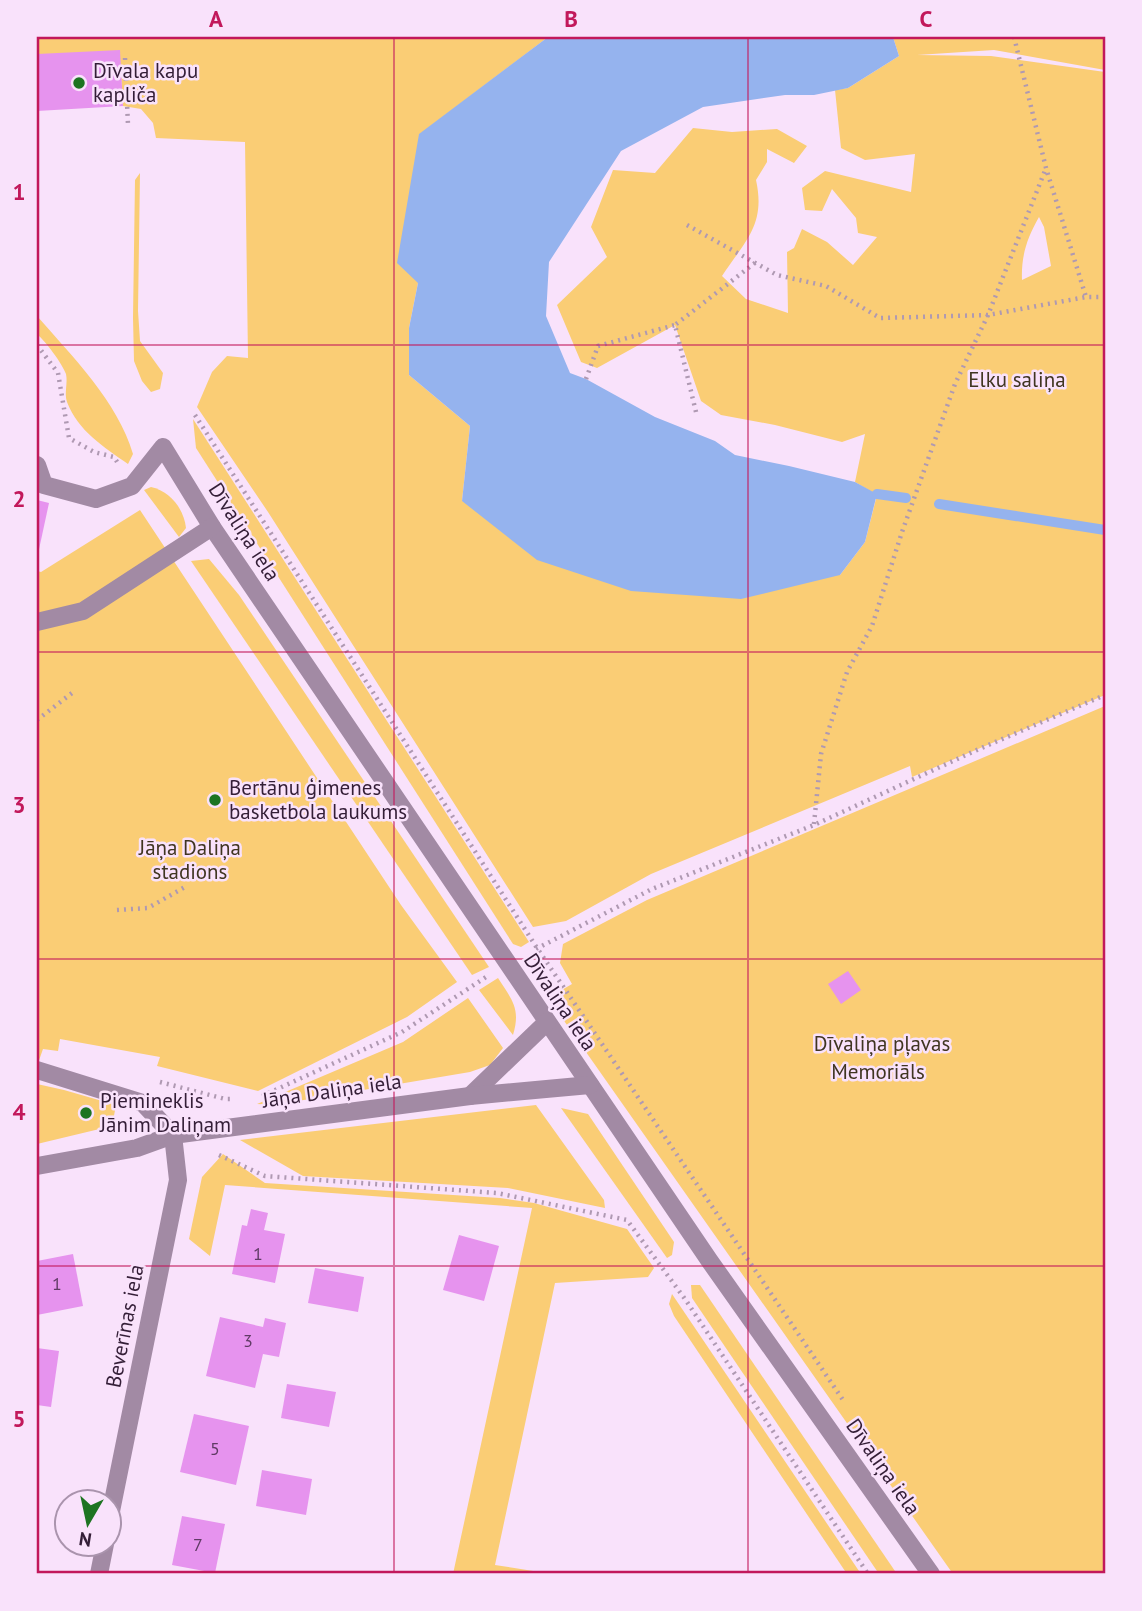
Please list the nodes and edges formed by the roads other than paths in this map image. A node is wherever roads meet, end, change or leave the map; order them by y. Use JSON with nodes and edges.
{"nodes":[{"id":1,"x":37,"y":465,"type":"edge"},
{"id":2,"x":212,"y":527,"type":"junction"},
{"id":3,"x":37,"y":622,"type":"edge"},
{"id":4,"x":547,"y":1021,"type":"junction"},
{"id":5,"x":37,"y":1070,"type":"edge"},
{"id":6,"x":587,"y":1082,"type":"junction"},
{"id":7,"x":470,"y":1096,"type":"junction"},
{"id":8,"x":173,"y":1135,"type":"junction"},
{"id":9,"x":37,"y":1166,"type":"edge"},
{"id":10,"x":116,"y":1488,"type":"edge"},
{"id":11,"x":931,"y":1574,"type":"edge"}],
"edges":[{"from":1,"to":2,"type":"street","name":"Dīvaliņa iela"},
{"from":2,"to":3,"type":"street"},
{"from":2,"to":4,"type":"street","name":"Dīvaliņa iela"},
{"from":4,"to":6,"type":"street","name":"Dīvaliņa iela"},
{"from":4,"to":7,"type":"street"},
{"from":5,"to":8,"type":"street"},
{"from":6,"to":7,"type":"street","name":"Jāņa Daliņa iela"},
{"from":6,"to":11,"type":"street","name":"Dīvaliņa iela"},
{"from":7,"to":8,"type":"street","name":"Jāņa Daliņa iela"},
{"from":8,"to":9,"type":"street","name":"Jāņa Daliņa iela"},
{"from":8,"to":10,"type":"street","name":"Beverīnas iela"}]}
